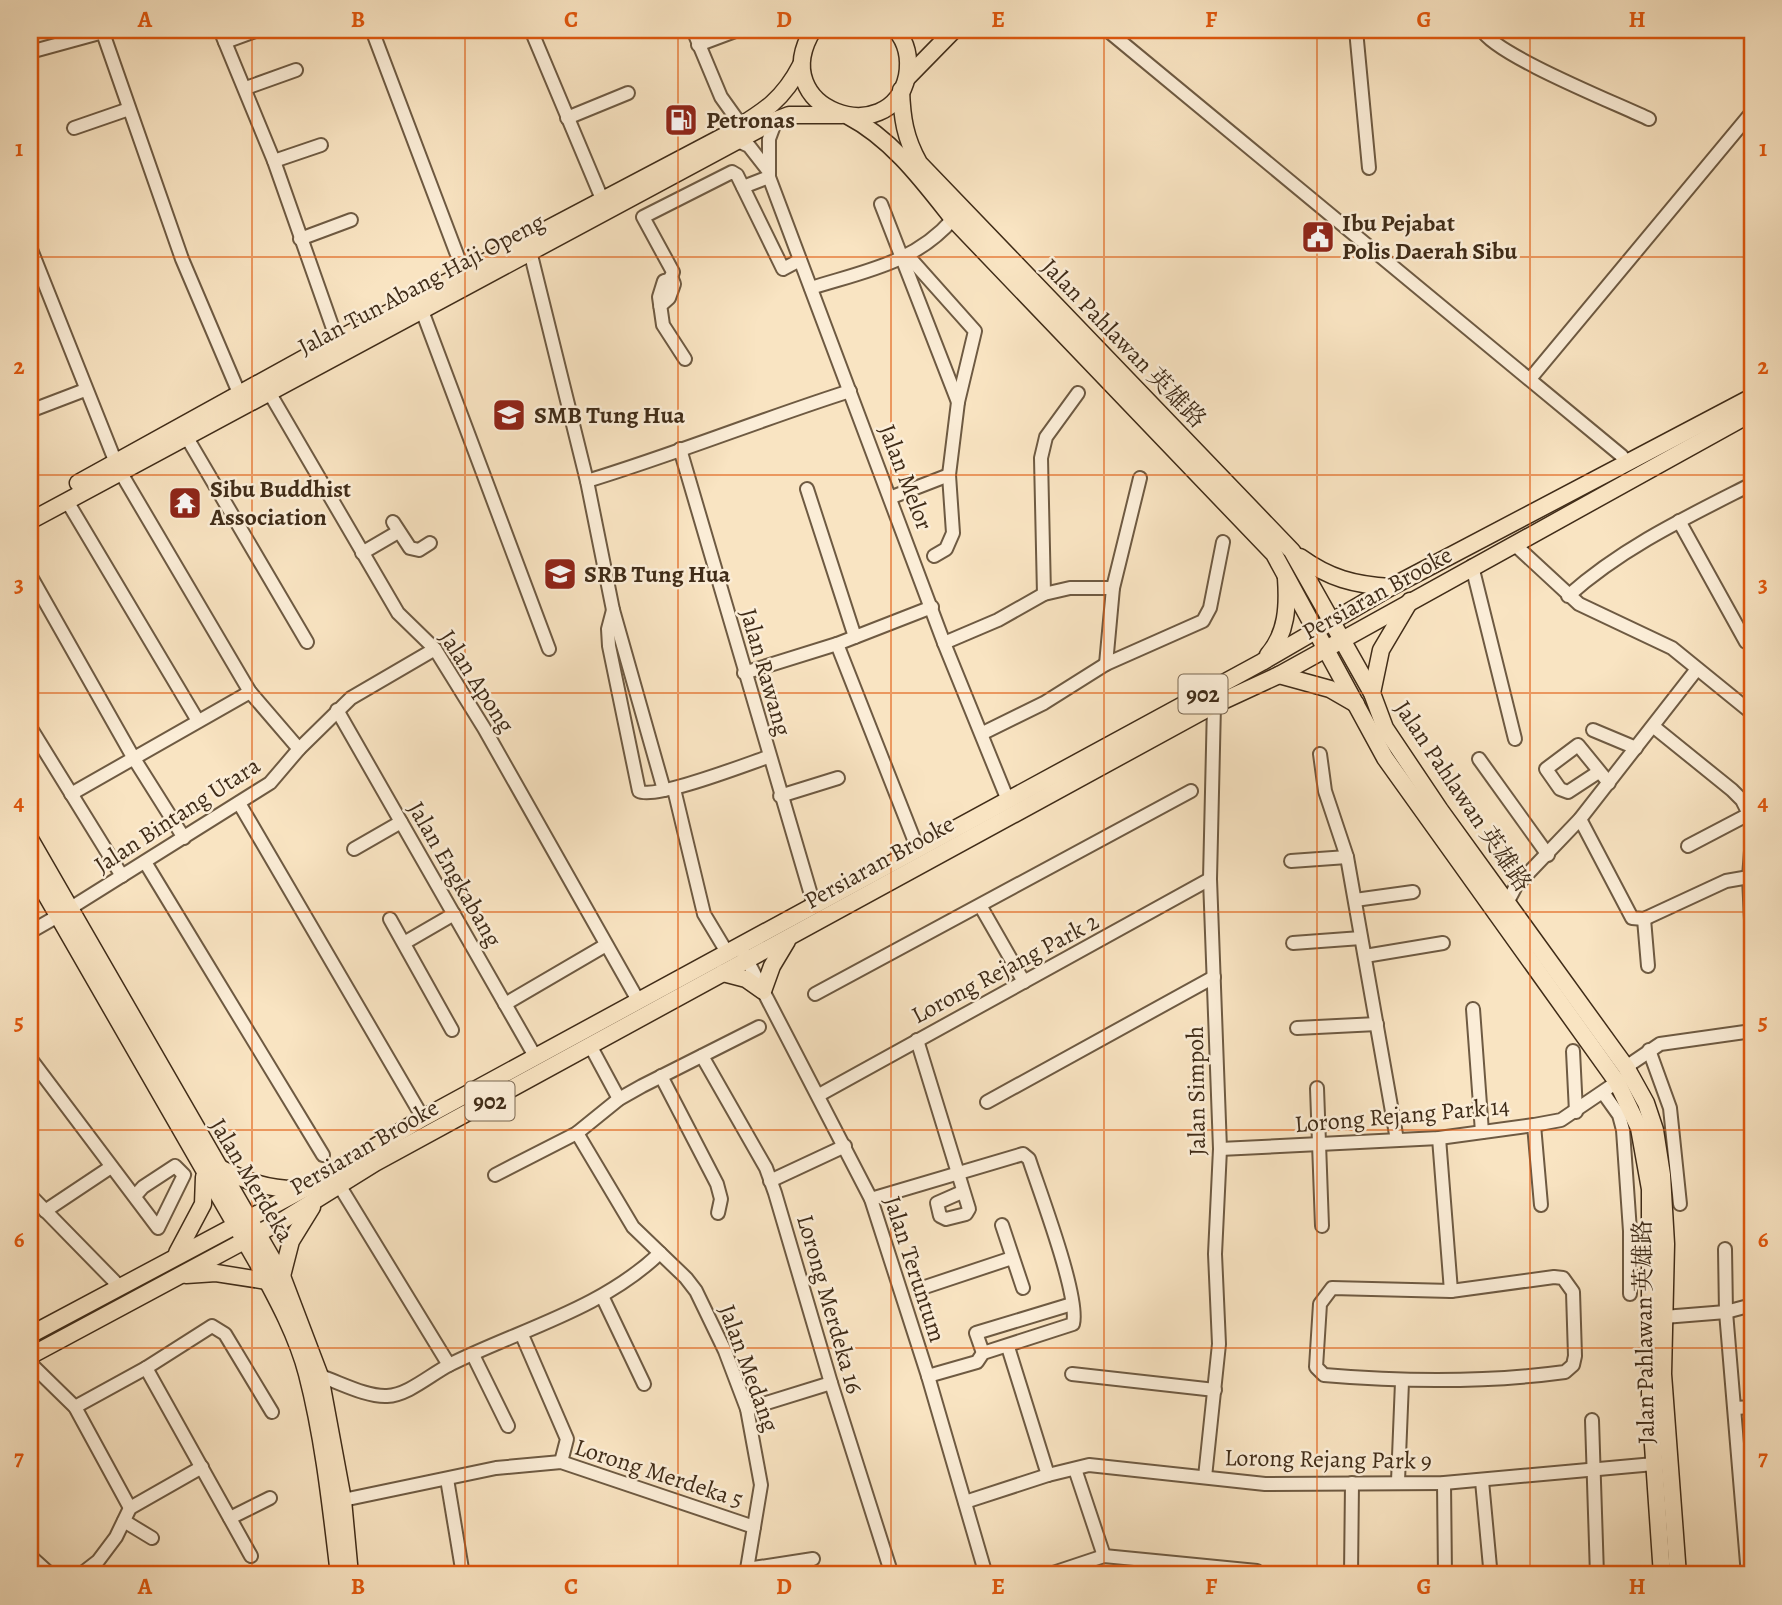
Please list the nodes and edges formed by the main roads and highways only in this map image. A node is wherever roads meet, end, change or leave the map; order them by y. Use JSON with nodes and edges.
{"nodes":[{"id":1,"x":896,"y":30,"type":"edge"},
{"id":2,"x":954,"y":30,"type":"edge"},
{"id":3,"x":807,"y":34,"type":"edge"},
{"id":4,"x":801,"y":65,"type":"junction"},
{"id":5,"x":904,"y":85,"type":"junction"},
{"id":6,"x":845,"y":116,"type":"junction"},
{"id":7,"x":739,"y":133,"type":"junction"},
{"id":8,"x":1752,"y":397,"type":"edge"},
{"id":9,"x":1752,"y":413,"type":"edge"},
{"id":10,"x":1690,"y":439,"type":"junction"},
{"id":11,"x":1672,"y":449,"type":"junction"},
{"id":12,"x":118,"y":468,"type":"junction"},
{"id":13,"x":30,"y":509,"type":"edge"},
{"id":14,"x":30,"y":521,"type":"edge"},
{"id":15,"x":1292,"y":551,"type":"junction"},
{"id":16,"x":1286,"y":575,"type":"junction"},
{"id":17,"x":1391,"y":587,"type":"junction"},
{"id":18,"x":1412,"y":599,"type":"junction"},
{"id":19,"x":1332,"y":621,"type":"junction"},
{"id":20,"x":1318,"y":630,"type":"junction"},
{"id":21,"x":1342,"y":638,"type":"junction"},
{"id":22,"x":1327,"y":647,"type":"junction"},
{"id":23,"x":1262,"y":662,"type":"junction"},
{"id":24,"x":1279,"y":675,"type":"junction"},
{"id":25,"x":1372,"y":692,"type":"junction"},
{"id":26,"x":1356,"y":704,"type":"junction"},
{"id":27,"x":30,"y":839,"type":"edge"},
{"id":28,"x":30,"y":867,"type":"edge"},
{"id":29,"x":64,"y":913,"type":"junction"},
{"id":30,"x":791,"y":937,"type":"junction"},
{"id":31,"x":739,"y":954,"type":"junction"},
{"id":32,"x":723,"y":973,"type":"junction"},
{"id":33,"x":209,"y":1169,"type":"junction"},
{"id":34,"x":312,"y":1194,"type":"junction"},
{"id":35,"x":249,"y":1218,"type":"junction"},
{"id":36,"x":234,"y":1226,"type":"junction"},
{"id":37,"x":258,"y":1232,"type":"junction"},
{"id":38,"x":243,"y":1241,"type":"junction"},
{"id":39,"x":176,"y":1255,"type":"junction"},
{"id":40,"x":176,"y":1276,"type":"junction"},
{"id":41,"x":274,"y":1278,"type":"junction"},
{"id":42,"x":30,"y":1335,"type":"edge"},
{"id":43,"x":30,"y":1356,"type":"edge"},
{"id":44,"x":339,"y":1575,"type":"edge"},
{"id":45,"x":350,"y":1575,"type":"edge"},
{"id":46,"x":1662,"y":1575,"type":"edge"},
{"id":47,"x":1678,"y":1575,"type":"edge"}],
"edges":[{"from":1,"to":5,"type":"main road","name":"Jalan Pahlawan 英雄路"},
{"from":2,"to":5,"type":"main road"},
{"from":3,"to":4,"type":"main road"},
{"from":4,"to":6,"type":"main road","name":"Jalan Pahlawan 英雄路"},
{"from":4,"to":7,"type":"main road","name":"Jalan Tun Abang Haji Openg"},
{"from":5,"to":6,"type":"main road","name":"Jalan Tun Abang Haji Openg"},
{"from":5,"to":15,"type":"main road","name":"Jalan Pahlawan 英雄路"},
{"from":6,"to":7,"type":"main road","name":"Jalan Tun Abang Haji Openg"},
{"from":6,"to":16,"type":"main road","name":"Jalan Pahlawan 英雄路"},
{"from":7,"to":12,"type":"main road","name":"Jalan Tun Abang Haji Openg"},
{"from":7,"to":12,"type":"main road","name":"Jalan Tun Abang Haji Openg"},
{"from":8,"to":10,"type":"main road","name":"Persiaran Brooke","number":"902"},
{"from":9,"to":10,"type":"main road","name":"Persiaran Brooke","number":"902"},
{"from":10,"to":11,"type":"main road","name":"Persiaran Brooke","number":"902"},
{"from":11,"to":17,"type":"main road","name":"Persiaran Brooke","number":"902"},
{"from":11,"to":18,"type":"main road","name":"Persiaran Brooke","number":"902"},
{"from":12,"to":13,"type":"main road","name":"Jalan Tun Abang Haji Openg"},
{"from":12,"to":14,"type":"main road","name":"Jalan Tun Abang Haji Openg"},
{"from":15,"to":17,"type":"main road"},
{"from":15,"to":19,"type":"main road","name":"Jalan Pahlawan 英雄路"},
{"from":16,"to":20,"type":"main road","name":"Jalan Pahlawan 英雄路"},
{"from":16,"to":23,"type":"main road"},
{"from":17,"to":19,"type":"main road","name":"Persiaran Brooke","number":"902"},
{"from":18,"to":21,"type":"main road","name":"Persiaran Brooke","number":"902"},
{"from":18,"to":25,"type":"main road"},
{"from":19,"to":20,"type":"main road","name":"Persiaran Brooke","number":"902"},
{"from":19,"to":21,"type":"main road","name":"Jalan Pahlawan 英雄路"},
{"from":20,"to":22,"type":"main road","name":"Jalan Pahlawan 英雄路"},
{"from":20,"to":23,"type":"main road","name":"Persiaran Brooke","number":"902"},
{"from":21,"to":22,"type":"main road","name":"Persiaran Brooke","number":"902"},
{"from":21,"to":25,"type":"main road","name":"Jalan Pahlawan 英雄路"},
{"from":22,"to":24,"type":"main road","name":"Persiaran Brooke","number":"902"},
{"from":22,"to":26,"type":"main road","name":"Jalan Pahlawan 英雄路"},
{"from":23,"to":31,"type":"main road","name":"Persiaran Brooke","number":"902"},
{"from":24,"to":26,"type":"main road"},
{"from":24,"to":30,"type":"main road","name":"Persiaran Brooke","number":"902"},
{"from":25,"to":47,"type":"main road","name":"Jalan Pahlawan 英雄路"},
{"from":26,"to":46,"type":"main road","name":"Jalan Pahlawan 英雄路"},
{"from":27,"to":29,"type":"main road","name":"Jalan Merdeka"},
{"from":28,"to":29,"type":"main road","name":"Jalan Merdeka"},
{"from":29,"to":33,"type":"main road","name":"Jalan Merdeka"},
{"from":30,"to":31,"type":"main road","name":"Persiaran Brooke","number":"902"},
{"from":30,"to":32,"type":"main road"},
{"from":31,"to":32,"type":"main road","name":"Persiaran Brooke","number":"902"},
{"from":31,"to":34,"type":"main road","name":"Persiaran Brooke","number":"902"},
{"from":32,"to":34,"type":"main road","name":"Persiaran Brooke","number":"902"},
{"from":33,"to":34,"type":"main road"},
{"from":33,"to":35,"type":"main road","name":"Jalan Merdeka"},
{"from":33,"to":36,"type":"main road","name":"Jalan Merdeka"},
{"from":33,"to":39,"type":"main road"},
{"from":34,"to":35,"type":"main road","name":"Persiaran Brooke","number":"902"},
{"from":34,"to":37,"type":"main road","name":"Persiaran Brooke","number":"902"},
{"from":34,"to":41,"type":"main road"},
{"from":35,"to":36,"type":"main road","name":"Persiaran Brooke","number":"902"},
{"from":35,"to":37,"type":"main road","name":"Jalan Merdeka"},
{"from":36,"to":38,"type":"main road","name":"Jalan Merdeka"},
{"from":36,"to":39,"type":"main road","name":"Persiaran Brooke","number":"902"},
{"from":37,"to":38,"type":"main road","name":"Persiaran Brooke","number":"902"},
{"from":37,"to":41,"type":"main road","name":"Jalan Merdeka"},
{"from":38,"to":40,"type":"main road","name":"Persiaran Brooke","number":"902"},
{"from":38,"to":41,"type":"main road","name":"Jalan Merdeka"},
{"from":39,"to":42,"type":"main road","name":"Persiaran Brooke","number":"902"},
{"from":40,"to":41,"type":"main road"},
{"from":40,"to":43,"type":"main road","name":"Persiaran Brooke","number":"902"},
{"from":41,"to":44,"type":"main road","name":"Jalan Merdeka"},
{"from":41,"to":45,"type":"main road","name":"Jalan Merdeka"}]}
